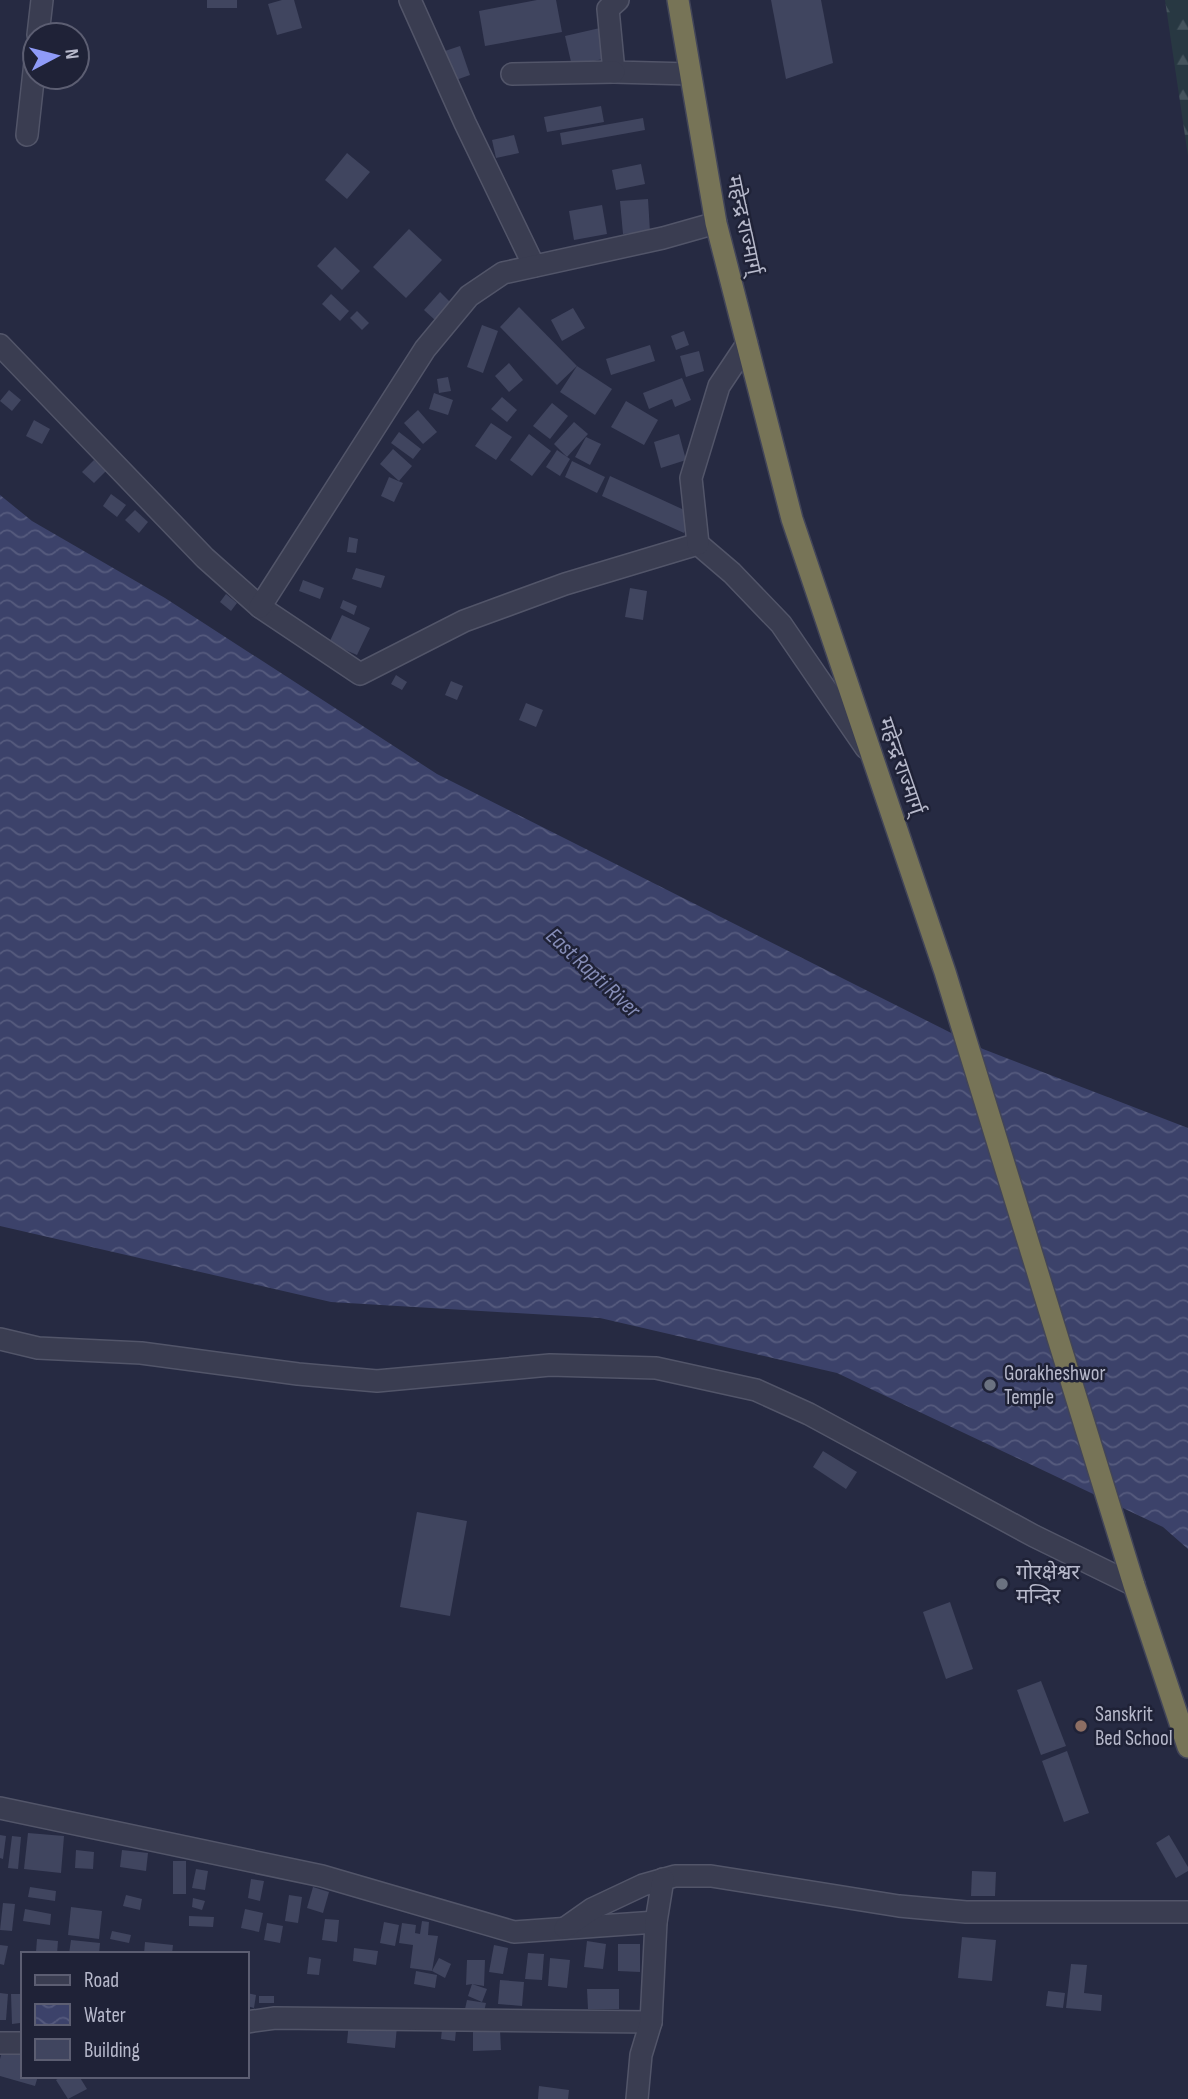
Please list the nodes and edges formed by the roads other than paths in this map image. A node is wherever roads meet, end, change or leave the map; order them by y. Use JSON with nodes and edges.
{"nodes":[{"id":1,"x":42,"y":0,"type":"edge"},
{"id":2,"x":410,"y":0,"type":"edge"},
{"id":3,"x":618,"y":0,"type":"edge"},
{"id":4,"x":678,"y":0,"type":"edge"},
{"id":5,"x":40,"y":21,"type":"edge"},
{"id":6,"x":614,"y":72,"type":"junction"},
{"id":7,"x":512,"y":74,"type":"dead end"},
{"id":8,"x":690,"y":74,"type":"junction"},
{"id":9,"x":32,"y":91,"type":"edge"},
{"id":10,"x":27,"y":135,"type":"dead end"},
{"id":11,"x":716,"y":223,"type":"junction"},
{"id":12,"x":534,"y":266,"type":"junction"},
{"id":13,"x":747,"y":344,"type":"junction"},
{"id":14,"x":0,"y":345,"type":"edge"},
{"id":15,"x":698,"y":544,"type":"junction"},
{"id":16,"x":260,"y":607,"type":"junction"},
{"id":17,"x":870,"y":753,"type":"junction"},
{"id":18,"x":0,"y":1339,"type":"edge"},
{"id":19,"x":1134,"y":1585,"type":"junction"},
{"id":20,"x":1188,"y":1747,"type":"edge"},
{"id":21,"x":0,"y":1808,"type":"edge"},
{"id":22,"x":663,"y":1879,"type":"junction"},
{"id":23,"x":1188,"y":1912,"type":"edge"},
{"id":24,"x":656,"y":1922,"type":"junction"},
{"id":25,"x":565,"y":1929,"type":"junction"},
{"id":26,"x":248,"y":2022,"type":"edge"},
{"id":27,"x":651,"y":2022,"type":"junction"},
{"id":28,"x":0,"y":2043,"type":"edge"},
{"id":29,"x":21,"y":2043,"type":"edge"},
{"id":30,"x":637,"y":2099,"type":"edge"}],
"edges":[{"from":1,"to":5,"type":"street"},
{"from":2,"to":12,"type":"street"},
{"from":3,"to":6,"type":"street"},
{"from":4,"to":8,"type":"highway","name":"महेन्द्र राज्मार्ग्"},
{"from":6,"to":7,"type":"street"},
{"from":6,"to":8,"type":"street"},
{"from":8,"to":11,"type":"highway","name":"महेन्द्र राज्मार्ग्"},
{"from":9,"to":10,"type":"street"},
{"from":11,"to":12,"type":"street"},
{"from":11,"to":13,"type":"highway","name":"महेन्द्र राज्मार्ग्"},
{"from":12,"to":16,"type":"street"},
{"from":13,"to":15,"type":"street"},
{"from":13,"to":17,"type":"highway","name":"महेन्द्र राज्मार्ग्"},
{"from":14,"to":16,"type":"street"},
{"from":15,"to":16,"type":"street"},
{"from":15,"to":17,"type":"street"},
{"from":17,"to":19,"type":"highway","name":"महेन्द्र राज्मार्ग्"},
{"from":18,"to":19,"type":"street"},
{"from":19,"to":20,"type":"highway","name":"महेन्द्र राज्मार्ग्"},
{"from":21,"to":25,"type":"street"},
{"from":22,"to":23,"type":"street"},
{"from":22,"to":24,"type":"street"},
{"from":22,"to":25,"type":"street"},
{"from":24,"to":25,"type":"street"},
{"from":24,"to":27,"type":"street"},
{"from":26,"to":27,"type":"street"},
{"from":27,"to":30,"type":"street"},
{"from":28,"to":29,"type":"street"}]}
